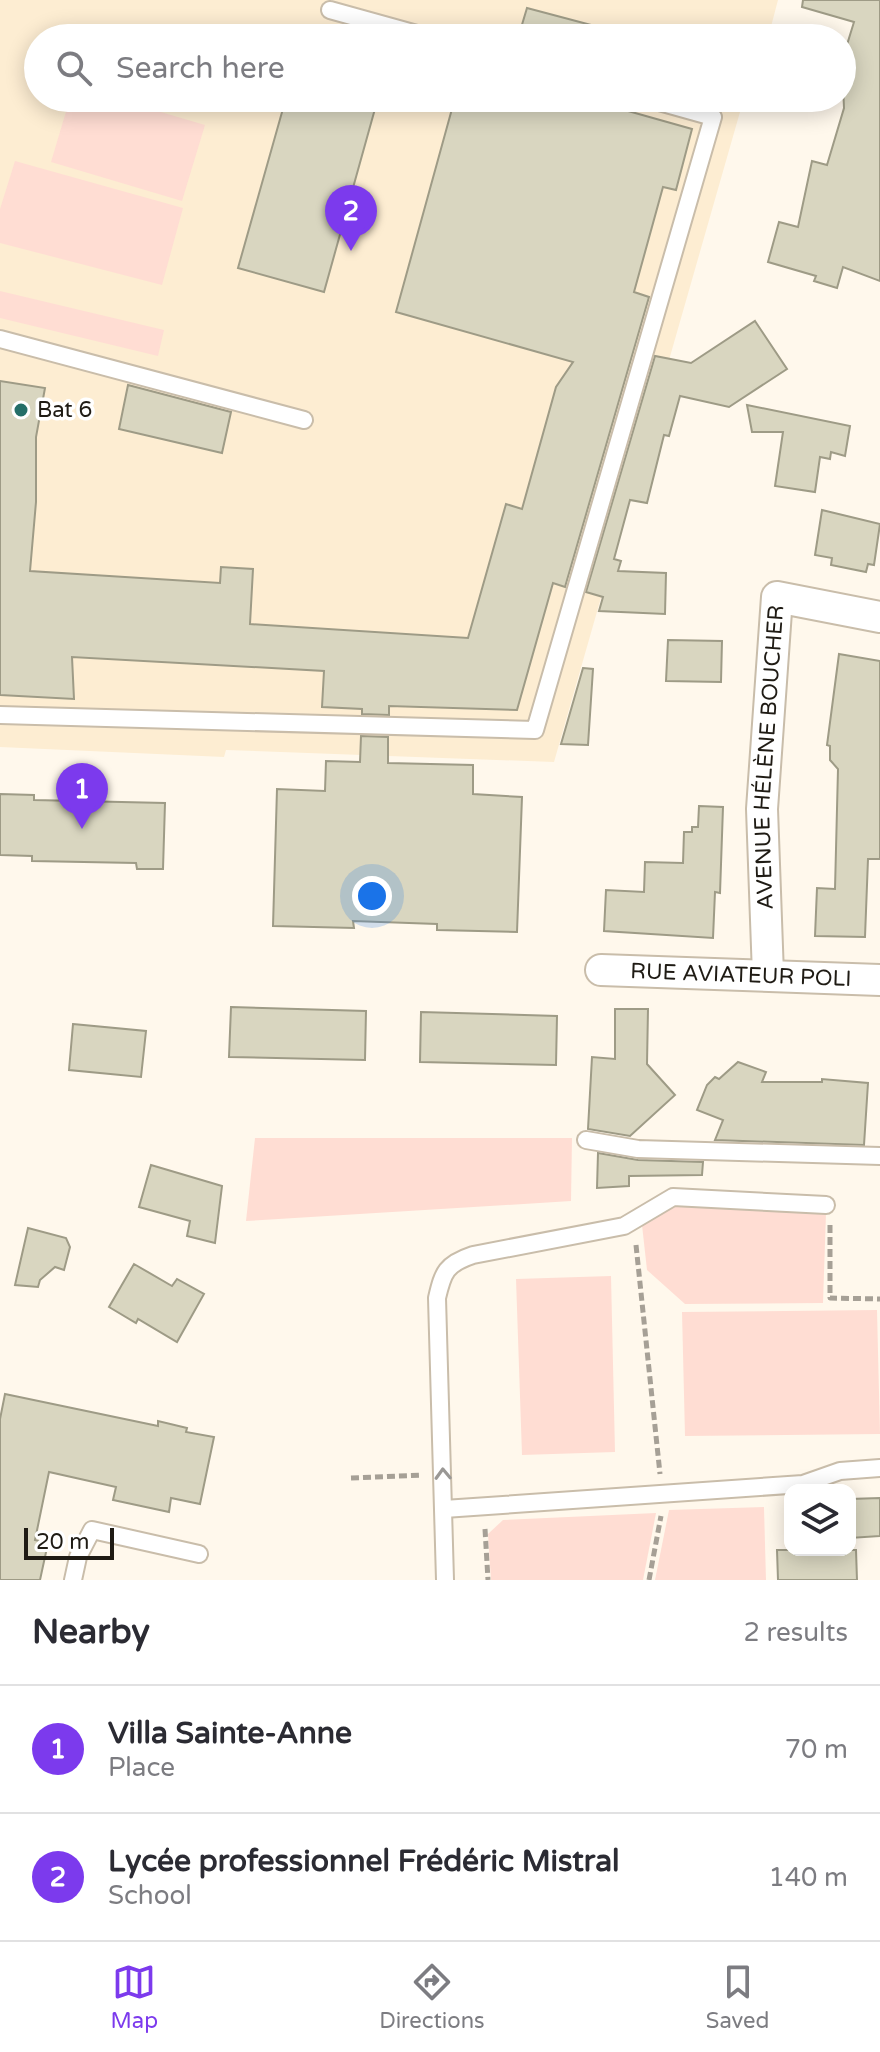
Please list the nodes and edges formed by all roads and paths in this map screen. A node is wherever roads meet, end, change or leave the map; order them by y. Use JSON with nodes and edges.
{"nodes":[{"id":1,"x":330,"y":10,"type":"dead end"},
{"id":2,"x":380,"y":24,"type":"edge"},
{"id":3,"x":695,"y":112,"type":"edge"},
{"id":4,"x":0,"y":339,"type":"edge"},
{"id":5,"x":304,"y":420,"type":"dead end"},
{"id":6,"x":880,"y":617,"type":"edge"},
{"id":7,"x":0,"y":715,"type":"edge"},
{"id":8,"x":601,"y":970,"type":"dead end"},
{"id":9,"x":768,"y":975,"type":"junction"},
{"id":10,"x":880,"y":980,"type":"edge"},
{"id":11,"x":586,"y":1140,"type":"dead end"},
{"id":12,"x":880,"y":1156,"type":"edge"},
{"id":13,"x":826,"y":1205,"type":"joint"},
{"id":14,"x":633,"y":1220,"type":"junction"},
{"id":15,"x":880,"y":1299,"type":"edge"},
{"id":16,"x":880,"y":1468,"type":"edge"},
{"id":17,"x":662,"y":1493,"type":"junction"},
{"id":18,"x":444,"y":1509,"type":"junction"},
{"id":19,"x":199,"y":1554,"type":"dead end"},
{"id":20,"x":73,"y":1580,"type":"edge"},
{"id":21,"x":445,"y":1580,"type":"edge"},
{"id":22,"x":649,"y":1580,"type":"edge"}],
"edges":[{"from":1,"to":2,"type":"lane"},
{"from":3,"to":7,"type":"lane"},
{"from":4,"to":5,"type":"lane"},
{"from":6,"to":9,"type":"street","name":"AVENUE HÉLÈNE BOUCHER"},
{"from":8,"to":9,"type":"street","name":"RUE AVIATEUR POLI"},
{"from":9,"to":10,"type":"street","name":"RUE AVIATEUR POLI"},
{"from":11,"to":12,"type":"lane"},
{"from":13,"to":14,"type":"lane"},
{"from":13,"to":15,"type":"path"},
{"from":14,"to":17,"type":"path"},
{"from":18,"to":14,"type":"lane","one_way":true},
{"from":16,"to":17,"type":"lane"},
{"from":17,"to":18,"type":"lane"},
{"from":17,"to":22,"type":"path"},
{"from":18,"to":21,"type":"lane"},
{"from":19,"to":20,"type":"lane"}]}
